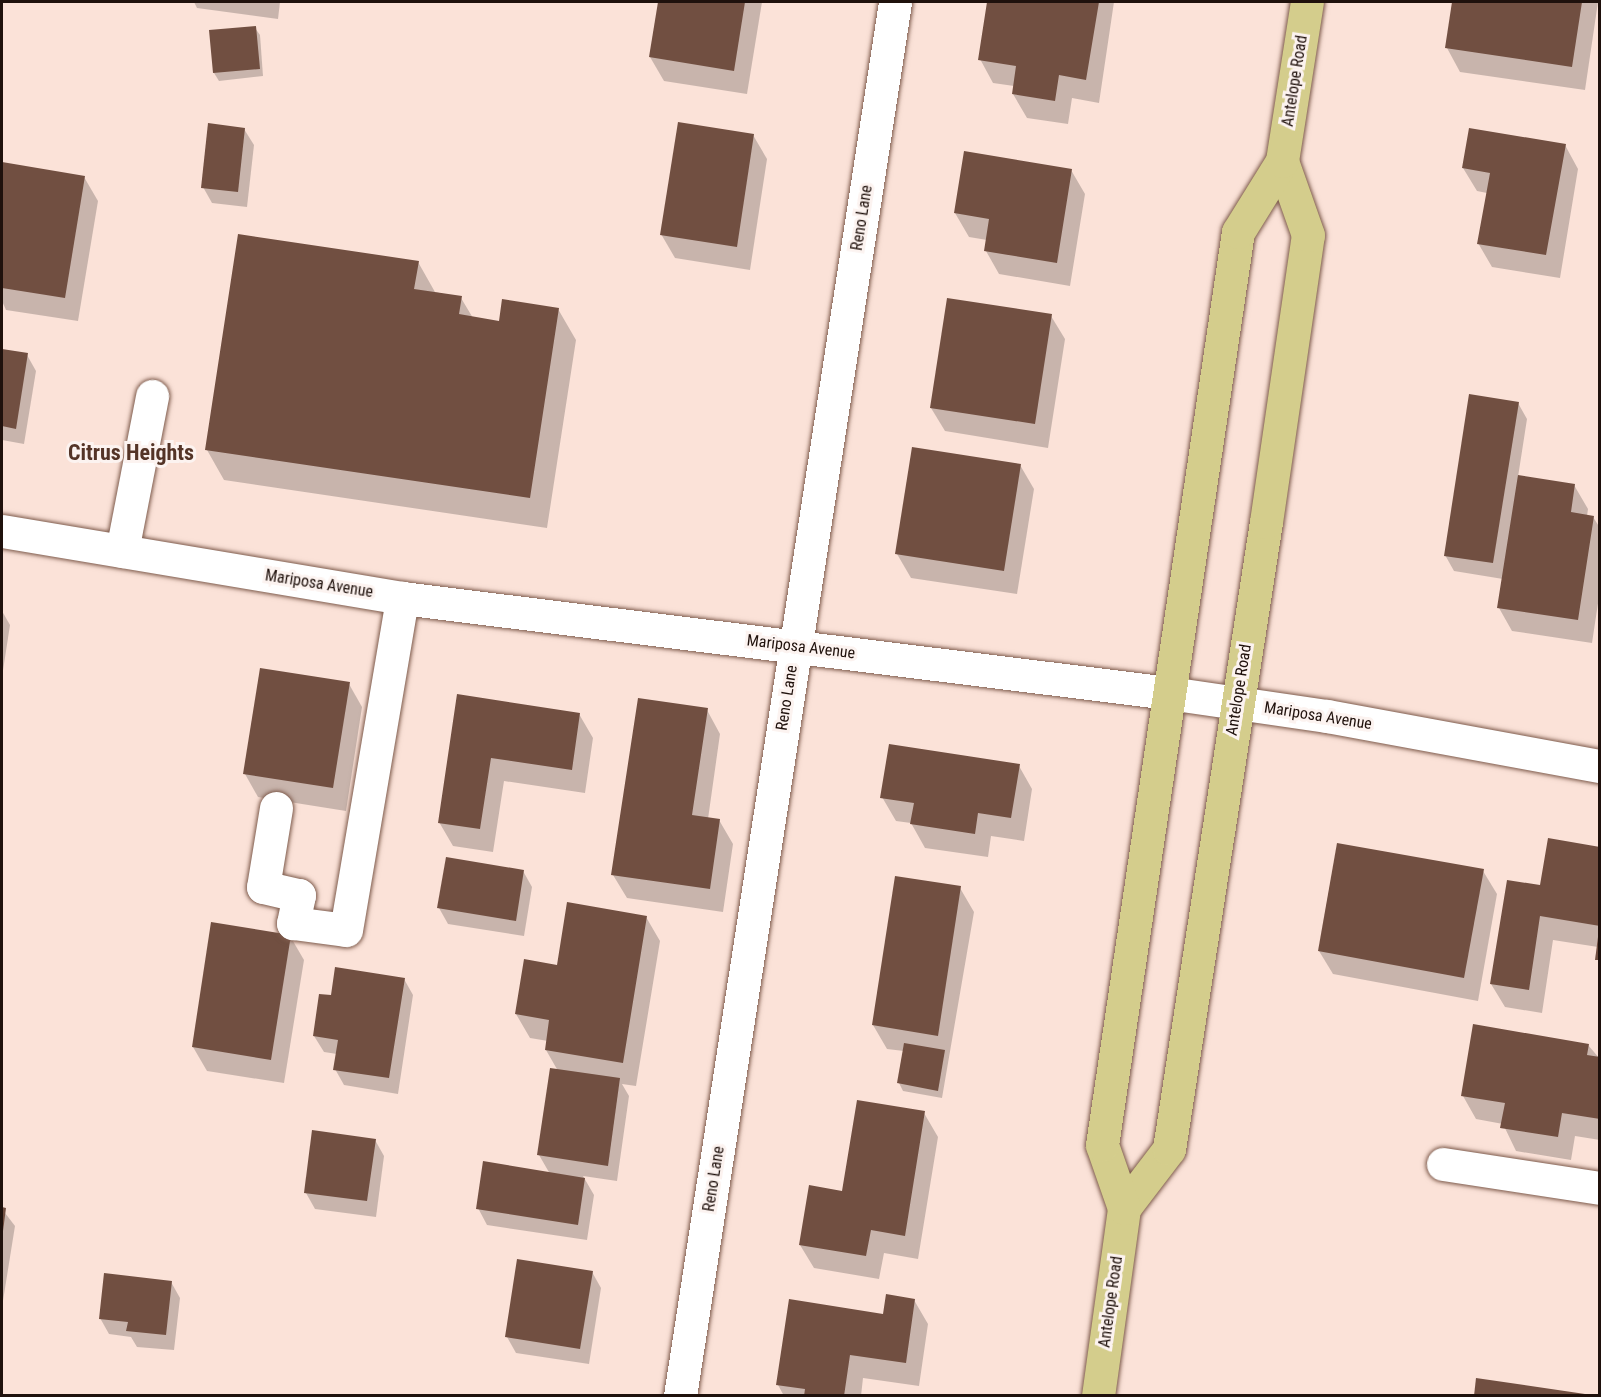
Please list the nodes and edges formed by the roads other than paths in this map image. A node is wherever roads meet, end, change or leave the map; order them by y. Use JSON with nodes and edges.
{"nodes":[{"id":1,"x":895,"y":2,"type":"edge"},
{"id":2,"x":1307,"y":2,"type":"edge"},
{"id":3,"x":1282,"y":161,"type":"junction"},
{"id":4,"x":152,"y":396,"type":"dead end"},
{"id":5,"x":2,"y":531,"type":"edge"},
{"id":6,"x":122,"y":551,"type":"junction"},
{"id":7,"x":402,"y":598,"type":"junction"},
{"id":8,"x":795,"y":646,"type":"junction"},
{"id":9,"x":1169,"y":693,"type":"junction"},
{"id":10,"x":1237,"y":704,"type":"junction"},
{"id":11,"x":1599,"y":766,"type":"edge"},
{"id":12,"x":276,"y":808,"type":"dead end"},
{"id":13,"x":1443,"y":1164,"type":"dead end"},
{"id":14,"x":1599,"y":1188,"type":"edge"},
{"id":15,"x":1124,"y":1208,"type":"junction"},
{"id":16,"x":680,"y":1395,"type":"edge"},
{"id":17,"x":1098,"y":1395,"type":"edge"}],
"edges":[{"from":1,"to":8,"type":"street","name":"Reno Lane"},
{"from":2,"to":3,"type":"main road","name":"Antelope Road"},
{"from":3,"to":9,"type":"main road","name":"Antelope Road"},
{"from":3,"to":10,"type":"main road","name":"Antelope Road"},
{"from":4,"to":6,"type":"street"},
{"from":5,"to":6,"type":"street","name":"Mariposa Avenue"},
{"from":6,"to":7,"type":"street","name":"Mariposa Avenue"},
{"from":7,"to":8,"type":"street","name":"Mariposa Avenue"},
{"from":7,"to":12,"type":"street"},
{"from":8,"to":9,"type":"street","name":"Mariposa Avenue"},
{"from":8,"to":16,"type":"street","name":"Reno Lane"},
{"from":9,"to":10,"type":"street","name":"Mariposa Avenue"},
{"from":9,"to":15,"type":"main road","name":"Antelope Road"},
{"from":10,"to":11,"type":"street","name":"Mariposa Avenue"},
{"from":10,"to":15,"type":"main road","name":"Antelope Road"},
{"from":13,"to":14,"type":"street"},
{"from":15,"to":17,"type":"main road","name":"Antelope Road"}]}
